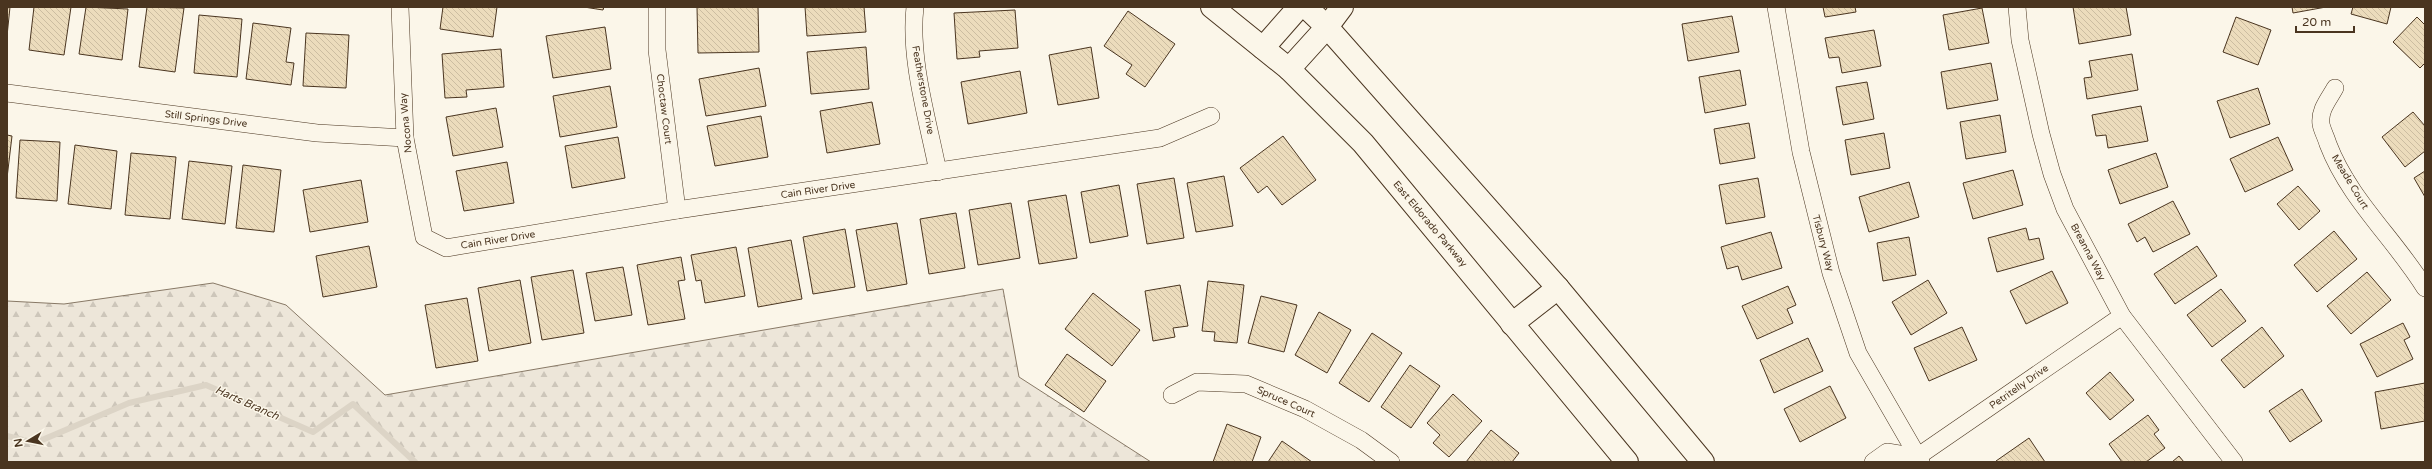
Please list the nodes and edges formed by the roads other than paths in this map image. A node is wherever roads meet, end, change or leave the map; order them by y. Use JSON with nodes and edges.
{"nodes":[{"id":1,"x":400,"y":7,"type":"edge"},
{"id":2,"x":657,"y":7,"type":"edge"},
{"id":3,"x":915,"y":7,"type":"edge"},
{"id":4,"x":1212,"y":7,"type":"edge"},
{"id":5,"x":1298,"y":7,"type":"edge"},
{"id":6,"x":1306,"y":7,"type":"edge"},
{"id":7,"x":1342,"y":7,"type":"edge"},
{"id":8,"x":1776,"y":7,"type":"edge"},
{"id":9,"x":2017,"y":7,"type":"edge"},
{"id":10,"x":1327,"y":27,"type":"junction"},
{"id":11,"x":1263,"y":48,"type":"junction"},
{"id":12,"x":1289,"y":69,"type":"junction"},
{"id":13,"x":2335,"y":88,"type":"dead end"},
{"id":14,"x":7,"y":93,"type":"edge"},
{"id":15,"x":1211,"y":116,"type":"dead end"},
{"id":16,"x":405,"y":138,"type":"junction"},
{"id":17,"x":938,"y":172,"type":"junction"},
{"id":18,"x":677,"y":210,"type":"junction"},
{"id":19,"x":424,"y":238,"type":"joint"},
{"id":20,"x":1558,"y":288,"type":"junction"},
{"id":21,"x":2425,"y":288,"type":"edge"},
{"id":22,"x":2122,"y":316,"type":"junction"},
{"id":23,"x":1512,"y":324,"type":"junction"},
{"id":24,"x":1172,"y":395,"type":"dead end"},
{"id":25,"x":1917,"y":460,"type":"edge"},
{"id":26,"x":1391,"y":462,"type":"edge"},
{"id":27,"x":1627,"y":462,"type":"edge"},
{"id":28,"x":1703,"y":462,"type":"edge"},
{"id":29,"x":1873,"y":462,"type":"edge"},
{"id":30,"x":2234,"y":462,"type":"edge"}],
"edges":[{"from":1,"to":16,"type":"street","name":"Nocona Way"},
{"from":2,"to":18,"type":"street","name":"Choctaw Court"},
{"from":3,"to":17,"type":"street","name":"Featherstone Drive"},
{"from":4,"to":11,"type":"main road","name":"East Eldorado Parkway"},
{"from":5,"to":11,"type":"main road"},
{"from":6,"to":10,"type":"main road"},
{"from":7,"to":10,"type":"main road"},
{"from":8,"to":25,"type":"street","name":"Tisbury Way"},
{"from":9,"to":22,"type":"street","name":"Breanna Way"},
{"from":10,"to":12,"type":"main road"},
{"from":10,"to":20,"type":"main road"},
{"from":11,"to":12,"type":"main road","name":"East Eldorado Parkway"},
{"from":12,"to":23,"type":"main road","name":"East Eldorado Parkway"},
{"from":13,"to":21,"type":"street","name":"Meade Court"},
{"from":14,"to":16,"type":"street","name":"Still Springs Drive"},
{"from":15,"to":17,"type":"street","name":"Cain River Drive"},
{"from":16,"to":19,"type":"street","name":"Nocona Way"},
{"from":17,"to":18,"type":"street","name":"Cain River Drive"},
{"from":18,"to":19,"type":"street","name":"Cain River Drive"},
{"from":20,"to":23,"type":"main road"},
{"from":20,"to":28,"type":"main road"},
{"from":22,"to":25,"type":"street","name":"Petritelly Drive"},
{"from":22,"to":30,"type":"street","name":"Breanna Way"},
{"from":23,"to":27,"type":"main road","name":"East Eldorado Parkway"},
{"from":24,"to":26,"type":"street","name":"Spruce Court"},
{"from":25,"to":29,"type":"street"}]}
